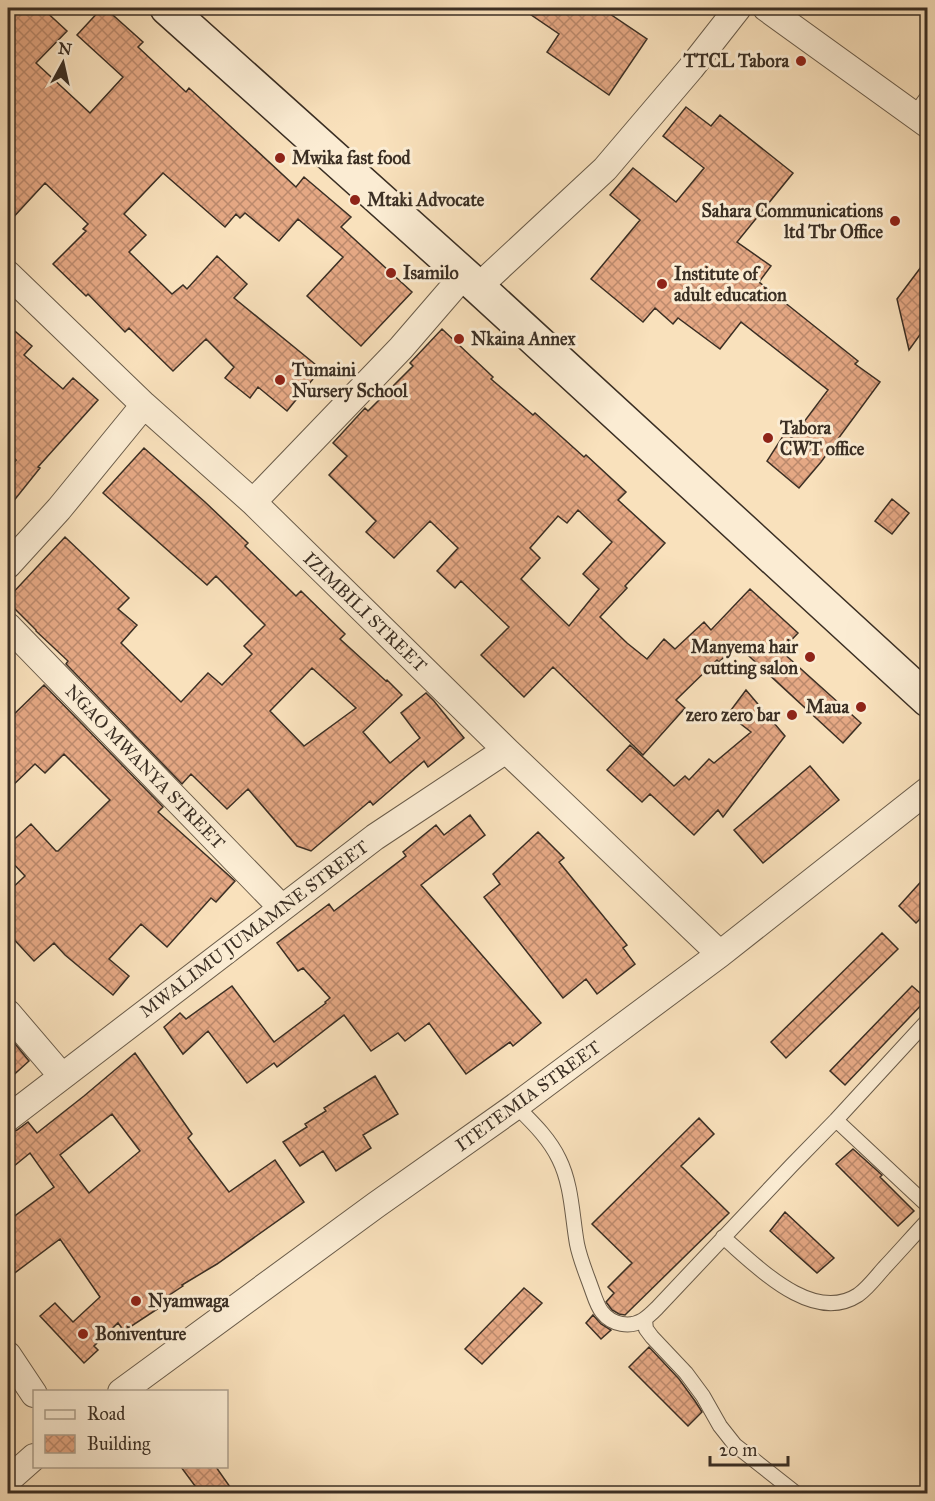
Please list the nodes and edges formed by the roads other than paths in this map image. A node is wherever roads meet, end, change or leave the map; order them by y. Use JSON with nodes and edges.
{"nodes":[{"id":1,"x":167,"y":8,"type":"edge"},
{"id":2,"x":738,"y":8,"type":"edge"},
{"id":3,"x":766,"y":8,"type":"edge"},
{"id":4,"x":923,"y":112,"type":"edge"},
{"id":5,"x":8,"y":274,"type":"edge"},
{"id":6,"x":471,"y":281,"type":"junction"},
{"id":7,"x":144,"y":405,"type":"junction"},
{"id":8,"x":253,"y":502,"type":"junction"},
{"id":9,"x":8,"y":565,"type":"edge"},
{"id":10,"x":8,"y":626,"type":"edge"},
{"id":11,"x":927,"y":700,"type":"edge"},
{"id":12,"x":506,"y":750,"type":"junction"},
{"id":13,"x":927,"y":790,"type":"edge"},
{"id":14,"x":282,"y":908,"type":"junction"},
{"id":15,"x":720,"y":954,"type":"junction"},
{"id":16,"x":8,"y":1013,"type":"edge"},
{"id":17,"x":927,"y":1020,"type":"edge"},
{"id":18,"x":62,"y":1075,"type":"junction"},
{"id":19,"x":516,"y":1106,"type":"junction"},
{"id":20,"x":8,"y":1118,"type":"edge"},
{"id":21,"x":836,"y":1120,"type":"junction"},
{"id":22,"x":927,"y":1206,"type":"edge"},
{"id":23,"x":927,"y":1220,"type":"edge"},
{"id":24,"x":723,"y":1237,"type":"junction"},
{"id":25,"x":645,"y":1320,"type":"junction"},
{"id":26,"x":8,"y":1355,"type":"edge"},
{"id":27,"x":124,"y":1390,"type":"edge"},
{"id":28,"x":33,"y":1392,"type":"edge"},
{"id":29,"x":33,"y":1457,"type":"edge"},
{"id":30,"x":8,"y":1480,"type":"edge"},
{"id":31,"x":797,"y":1494,"type":"edge"}],
"edges":[{"from":1,"to":6,"type":"main road"},
{"from":2,"to":6,"type":"street"},
{"from":3,"to":4,"type":"street"},
{"from":5,"to":7,"type":"street","name":"IZIMBILI STREET"},
{"from":6,"to":8,"type":"street"},
{"from":6,"to":11,"type":"main road"},
{"from":7,"to":8,"type":"street","name":"IZIMBILI STREET"},
{"from":7,"to":9,"type":"street"},
{"from":8,"to":12,"type":"street","name":"IZIMBILI STREET"},
{"from":10,"to":14,"type":"street","name":"NGAO MWANYA STREET"},
{"from":12,"to":14,"type":"street","name":"MWALIMU JUMAMNE STREET"},
{"from":12,"to":15,"type":"street","name":"IZIMBILI STREET"},
{"from":13,"to":15,"type":"street","name":"ITETEMIA STREET"},
{"from":14,"to":18,"type":"street","name":"MWALIMU JUMAMNE STREET"},
{"from":15,"to":19,"type":"street","name":"ITETEMIA STREET"},
{"from":16,"to":18,"type":"street"},
{"from":17,"to":21,"type":"lane"},
{"from":18,"to":20,"type":"street","name":"MWALIMU JUMAMNE STREET"},
{"from":19,"to":25,"type":"lane"},
{"from":19,"to":27,"type":"street","name":"ITETEMIA STREET"},
{"from":21,"to":22,"type":"lane"},
{"from":21,"to":24,"type":"lane"},
{"from":23,"to":24,"type":"lane"},
{"from":24,"to":25,"type":"lane"},
{"from":25,"to":31,"type":"lane"},
{"from":26,"to":28,"type":"street"},
{"from":29,"to":30,"type":"street"}]}
